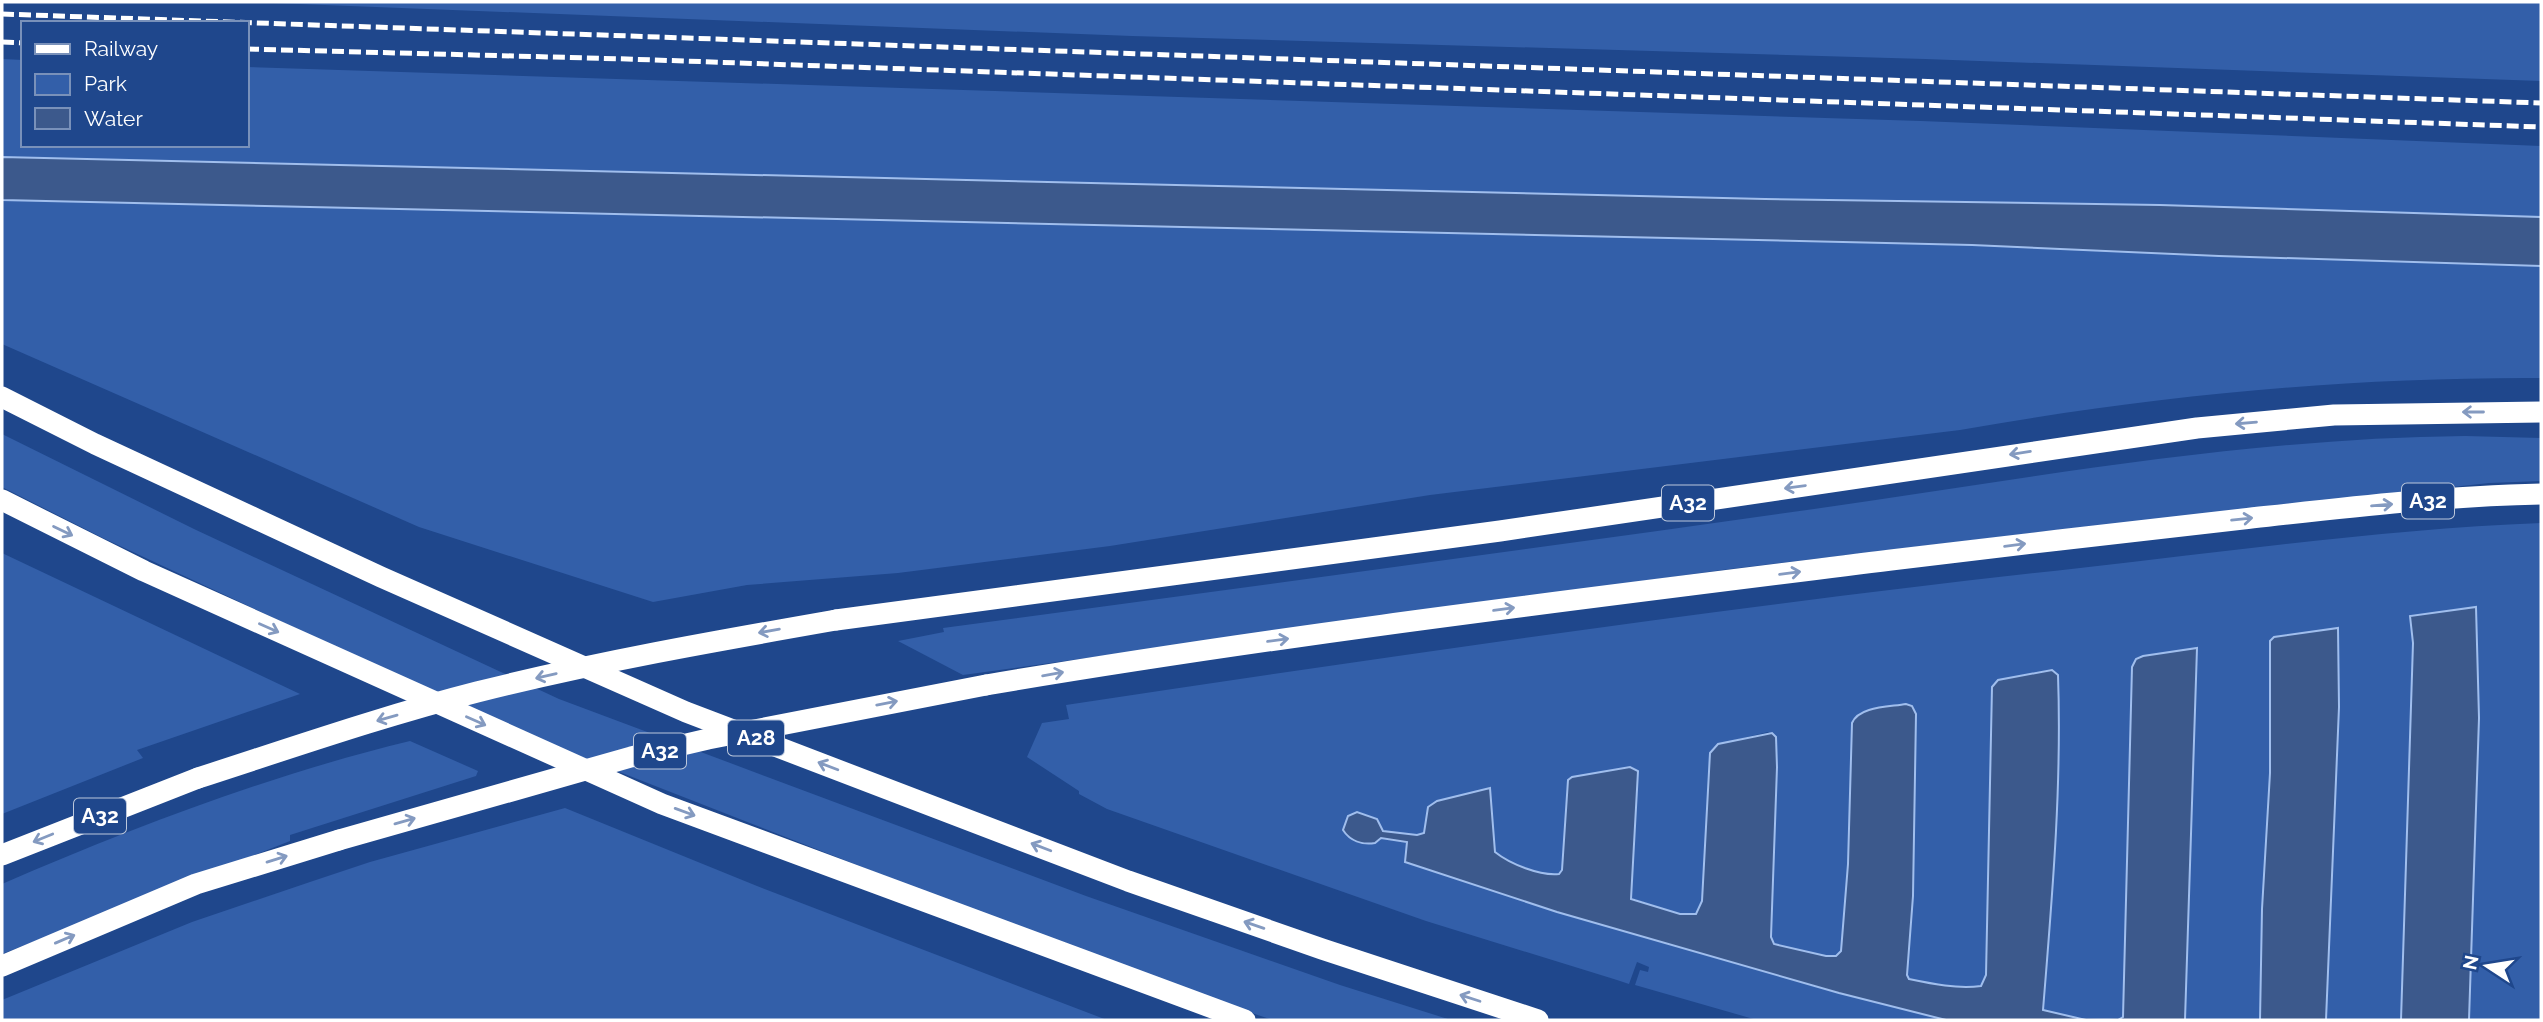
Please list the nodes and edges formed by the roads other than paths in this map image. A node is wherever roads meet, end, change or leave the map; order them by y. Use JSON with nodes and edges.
{"nodes":[{"id":1,"x":2,"y":397,"type":"edge"},
{"id":2,"x":2541,"y":412,"type":"edge"},
{"id":3,"x":2541,"y":494,"type":"edge"},
{"id":4,"x":2,"y":500,"type":"edge"},
{"id":5,"x":2,"y":855,"type":"edge"},
{"id":6,"x":2,"y":966,"type":"edge"},
{"id":7,"x":1245,"y":1020,"type":"edge"},
{"id":8,"x":1539,"y":1020,"type":"edge"}],
"edges":[{"from":8,"to":1,"type":"highway","number":"A28","one_way":true},
{"from":2,"to":5,"type":"highway","number":"A32","one_way":true,"bridge":true},
{"from":6,"to":3,"type":"highway","number":"A32","one_way":true,"bridge":true},
{"from":4,"to":7,"type":"highway","one_way":true}]}
